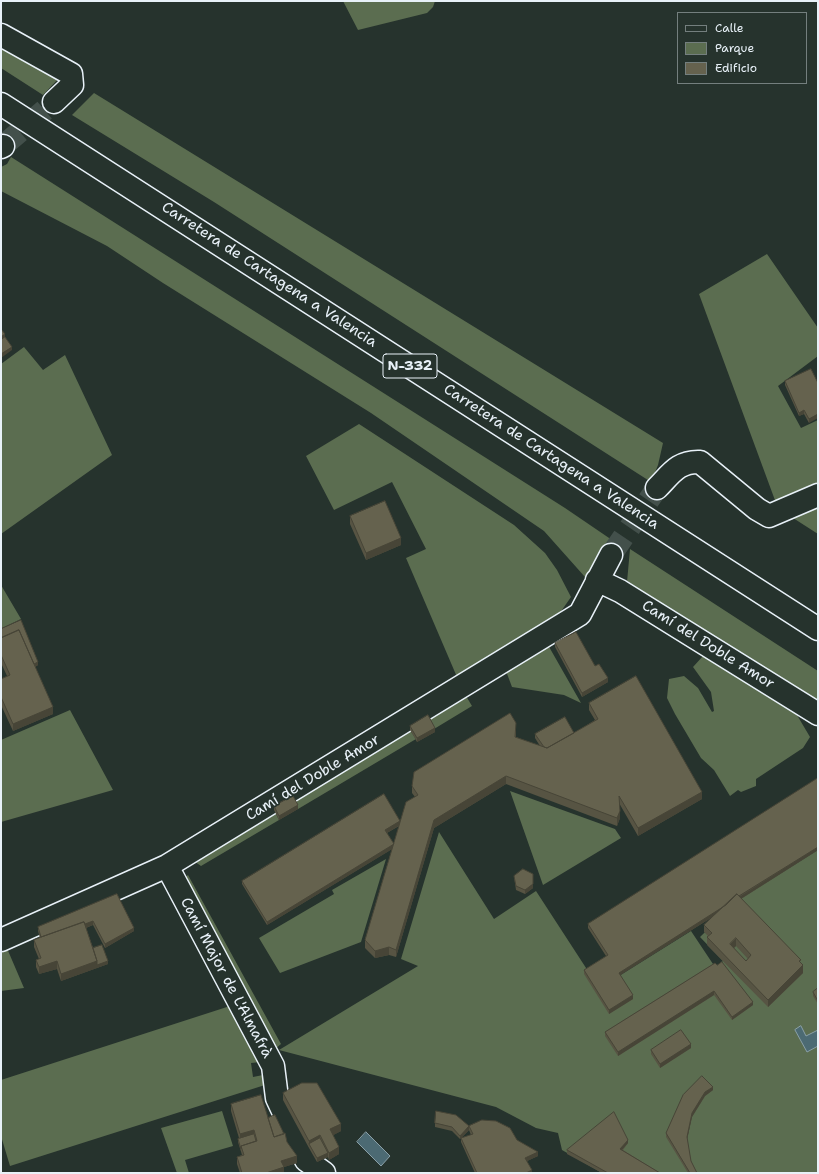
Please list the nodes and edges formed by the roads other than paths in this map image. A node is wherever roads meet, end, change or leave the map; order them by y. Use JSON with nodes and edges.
{"nodes":[{"id":1,"x":1,"y":35,"type":"edge"},
{"id":2,"x":54,"y":102,"type":"tunnel mouth"},
{"id":3,"x":1,"y":104,"type":"edge"},
{"id":4,"x":657,"y":488,"type":"tunnel mouth"},
{"id":5,"x":818,"y":496,"type":"edge"},
{"id":6,"x":611,"y":554,"type":"tunnel mouth"},
{"id":7,"x":597,"y":580,"type":"junction"},
{"id":8,"x":818,"y":629,"type":"edge"},
{"id":9,"x":818,"y":714,"type":"edge"},
{"id":10,"x":166,"y":866,"type":"junction"},
{"id":11,"x":1,"y":940,"type":"edge"},
{"id":12,"x":324,"y":1173,"type":"edge"}],
"edges":[{"from":1,"to":2,"type":"main road"},
{"from":3,"to":8,"type":"main road","name":"Carretera de Cartagena a Valencia","number":"N-332"},
{"from":4,"to":5,"type":"main road"},
{"from":6,"to":7,"type":"main road","name":"Camí del Doble Amor"},
{"from":7,"to":9,"type":"main road","name":"Camí del Doble Amor"},
{"from":7,"to":10,"type":"main road","name":"Camí del Doble Amor"},
{"from":10,"to":11,"type":"main road","name":"Camí del Doble Amor"},
{"from":10,"to":12,"type":"main road","name":"Camí Major de L'Almafrà"}]}
